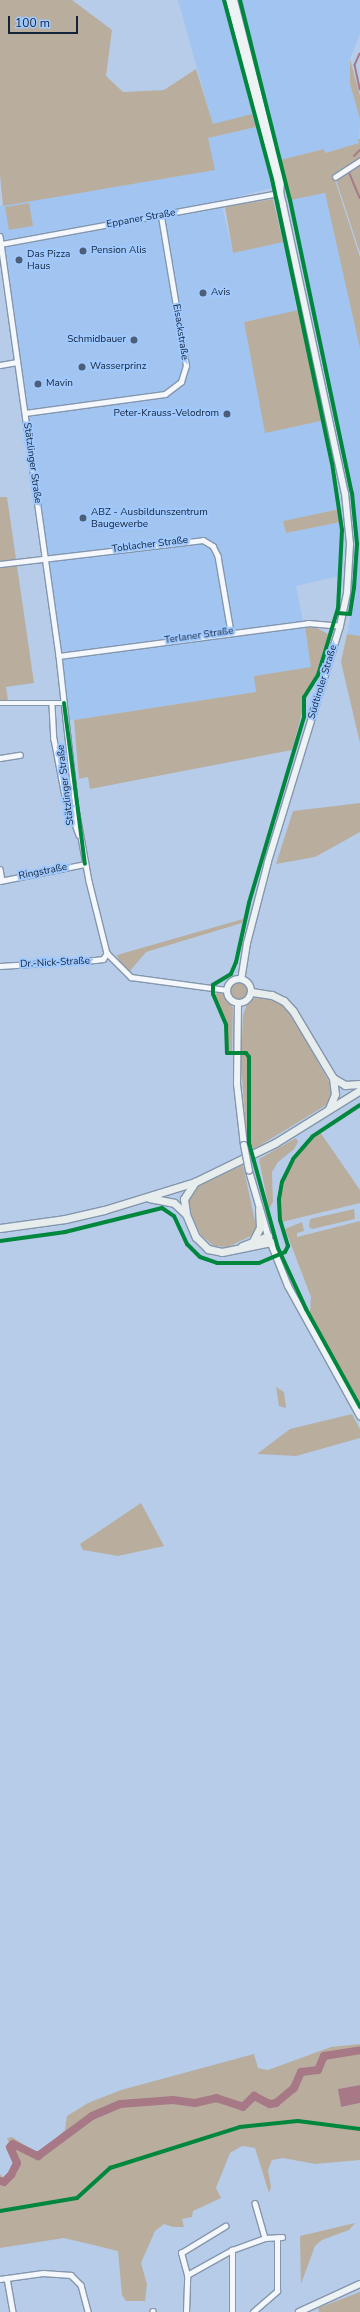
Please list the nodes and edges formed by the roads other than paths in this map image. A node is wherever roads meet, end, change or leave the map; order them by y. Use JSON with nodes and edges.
{"nodes":[{"id":1,"x":229,"y":0,"type":"edge"},
{"id":2,"x":234,"y":0,"type":"edge"},
{"id":3,"x":360,"y":161,"type":"edge"},
{"id":4,"x":335,"y":177,"type":"dead end"},
{"id":5,"x":280,"y":193,"type":"junction"},
{"id":6,"x":161,"y":216,"type":"junction"},
{"id":7,"x":0,"y":236,"type":"edge"},
{"id":8,"x":1,"y":244,"type":"junction"},
{"id":9,"x":17,"y":362,"type":"junction"},
{"id":10,"x":0,"y":365,"type":"edge"},
{"id":11,"x":25,"y":413,"type":"junction"},
{"id":12,"x":45,"y":558,"type":"junction"},
{"id":13,"x":0,"y":564,"type":"edge"},
{"id":14,"x":340,"y":626,"type":"junction"},
{"id":15,"x":231,"y":632,"type":"junction"},
{"id":16,"x":59,"y":656,"type":"junction"},
{"id":17,"x":0,"y":703,"type":"edge"},
{"id":18,"x":64,"y":703,"type":"junction"},
{"id":19,"x":52,"y":705,"type":"junction"},
{"id":20,"x":20,"y":755,"type":"dead end"},
{"id":21,"x":0,"y":758,"type":"edge"},
{"id":22,"x":76,"y":809,"type":"junction"},
{"id":23,"x":69,"y":810,"type":"junction"},
{"id":24,"x":80,"y":838,"type":"junction"},
{"id":25,"x":85,"y":864,"type":"junction"},
{"id":26,"x":0,"y":869,"type":"edge"},
{"id":27,"x":1,"y":881,"type":"edge"},
{"id":28,"x":107,"y":953,"type":"junction"},
{"id":29,"x":0,"y":966,"type":"edge"},
{"id":30,"x":241,"y":978,"type":"junction"},
{"id":31,"x":227,"y":990,"type":"junction"},
{"id":32,"x":252,"y":992,"type":"junction"},
{"id":33,"x":238,"y":1003,"type":"junction"},
{"id":34,"x":333,"y":1078,"type":"junction"},
{"id":35,"x":360,"y":1084,"type":"edge"},
{"id":36,"x":360,"y":1090,"type":"edge"},
{"id":37,"x":328,"y":1111,"type":"junction"},
{"id":38,"x":195,"y":1182,"type":"junction"},
{"id":39,"x":147,"y":1198,"type":"junction"},
{"id":40,"x":259,"y":1208,"type":"junction"},
{"id":41,"x":186,"y":1214,"type":"junction"},
{"id":42,"x":0,"y":1228,"type":"edge"},
{"id":43,"x":270,"y":1239,"type":"junction"},
{"id":44,"x":253,"y":1241,"type":"junction"},
{"id":45,"x":233,"y":1251,"type":"junction"},
{"id":46,"x":360,"y":1416,"type":"edge"},
{"id":47,"x":255,"y":2203,"type":"dead end"},
{"id":48,"x":225,"y":2226,"type":"dead end"},
{"id":49,"x":265,"y":2238,"type":"junction"},
{"id":50,"x":232,"y":2250,"type":"junction"},
{"id":51,"x":187,"y":2275,"type":"junction"},
{"id":52,"x":7,"y":2278,"type":"junction"},
{"id":53,"x":0,"y":2279,"type":"edge"},
{"id":54,"x":360,"y":2284,"type":"edge"},
{"id":55,"x":13,"y":2312,"type":"edge"},
{"id":56,"x":88,"y":2312,"type":"edge"},
{"id":57,"x":186,"y":2312,"type":"edge"},
{"id":58,"x":232,"y":2312,"type":"edge"},
{"id":59,"x":253,"y":2312,"type":"edge"},
{"id":60,"x":299,"y":2312,"type":"edge"}],
"edges":[{"from":1,"to":5,"type":"main road","name":"Südtiroler Straße"},
{"from":2,"to":5,"type":"main road","name":"Südtiroler Straße"},
{"from":3,"to":4,"type":"street"},
{"from":5,"to":6,"type":"street","name":"Eppaner Straße"},
{"from":5,"to":14,"type":"main road","name":"Südtiroler Straße"},
{"from":6,"to":8,"type":"street","name":"Eppaner Straße"},
{"from":6,"to":11,"type":"street","name":"Eisackstraße"},
{"from":7,"to":8,"type":"street","name":"Stätzlinger Straße"},
{"from":8,"to":9,"type":"street","name":"Stätzlinger Straße"},
{"from":9,"to":10,"type":"street"},
{"from":9,"to":11,"type":"street","name":"Stätzlinger Straße"},
{"from":11,"to":12,"type":"street","name":"Stätzlinger Straße"},
{"from":12,"to":13,"type":"street","name":"Toblacher Straße"},
{"from":12,"to":15,"type":"street","name":"Toblacher Straße"},
{"from":12,"to":16,"type":"street","name":"Stätzlinger Straße"},
{"from":14,"to":15,"type":"street","name":"Terlaner Straße"},
{"from":14,"to":30,"type":"main road","name":"Südtiroler Straße"},
{"from":15,"to":16,"type":"street","name":"Terlaner Straße"},
{"from":16,"to":18,"type":"street","name":"Stätzlinger Straße"},
{"from":17,"to":19,"type":"street"},
{"from":18,"to":19,"type":"street"},
{"from":18,"to":22,"type":"street","name":"Stätzlinger Straße"},
{"from":19,"to":23,"type":"street","name":"Stätzlinger Straße"},
{"from":20,"to":21,"type":"street"},
{"from":22,"to":23,"type":"street","name":"Stätzlinger Straße"},
{"from":22,"to":24,"type":"street","name":"Stätzlinger Straße"},
{"from":23,"to":24,"type":"street","name":"Stätzlinger Straße"},
{"from":24,"to":25,"type":"street","name":"Stätzlinger Straße"},
{"from":25,"to":27,"type":"street","name":"Ringstraße"},
{"from":25,"to":28,"type":"street","name":"Stätzlinger Straße"},
{"from":26,"to":27,"type":"street"},
{"from":28,"to":29,"type":"street","name":"Dr.-Nick-Straße"},
{"from":28,"to":31,"type":"street","name":"Stätzlinger Straße"},
{"from":30,"to":31,"type":"main road"},
{"from":30,"to":32,"type":"main road"},
{"from":31,"to":33,"type":"main road"},
{"from":32,"to":33,"type":"main road"},
{"from":32,"to":34,"type":"main road"},
{"from":33,"to":40,"type":"main road","bridge":true},
{"from":34,"to":35,"type":"main road"},
{"from":34,"to":37,"type":"main road"},
{"from":36,"to":37,"type":"main road"},
{"from":37,"to":38,"type":"main road"},
{"from":38,"to":39,"type":"main road"},
{"from":38,"to":41,"type":"main road"},
{"from":39,"to":41,"type":"main road"},
{"from":39,"to":42,"type":"main road"},
{"from":40,"to":43,"type":"main road"},
{"from":40,"to":44,"type":"main road"},
{"from":41,"to":45,"type":"main road"},
{"from":43,"to":44,"type":"main road"},
{"from":43,"to":45,"type":"main road"},
{"from":43,"to":46,"type":"main road"},
{"from":44,"to":45,"type":"main road"},
{"from":47,"to":49,"type":"street"},
{"from":48,"to":51,"type":"street"},
{"from":49,"to":50,"type":"street"},
{"from":49,"to":59,"type":"street"},
{"from":50,"to":51,"type":"street"},
{"from":50,"to":58,"type":"street"},
{"from":51,"to":57,"type":"street"},
{"from":52,"to":53,"type":"street"},
{"from":52,"to":55,"type":"street"},
{"from":52,"to":56,"type":"street"},
{"from":54,"to":60,"type":"main road"}]}
